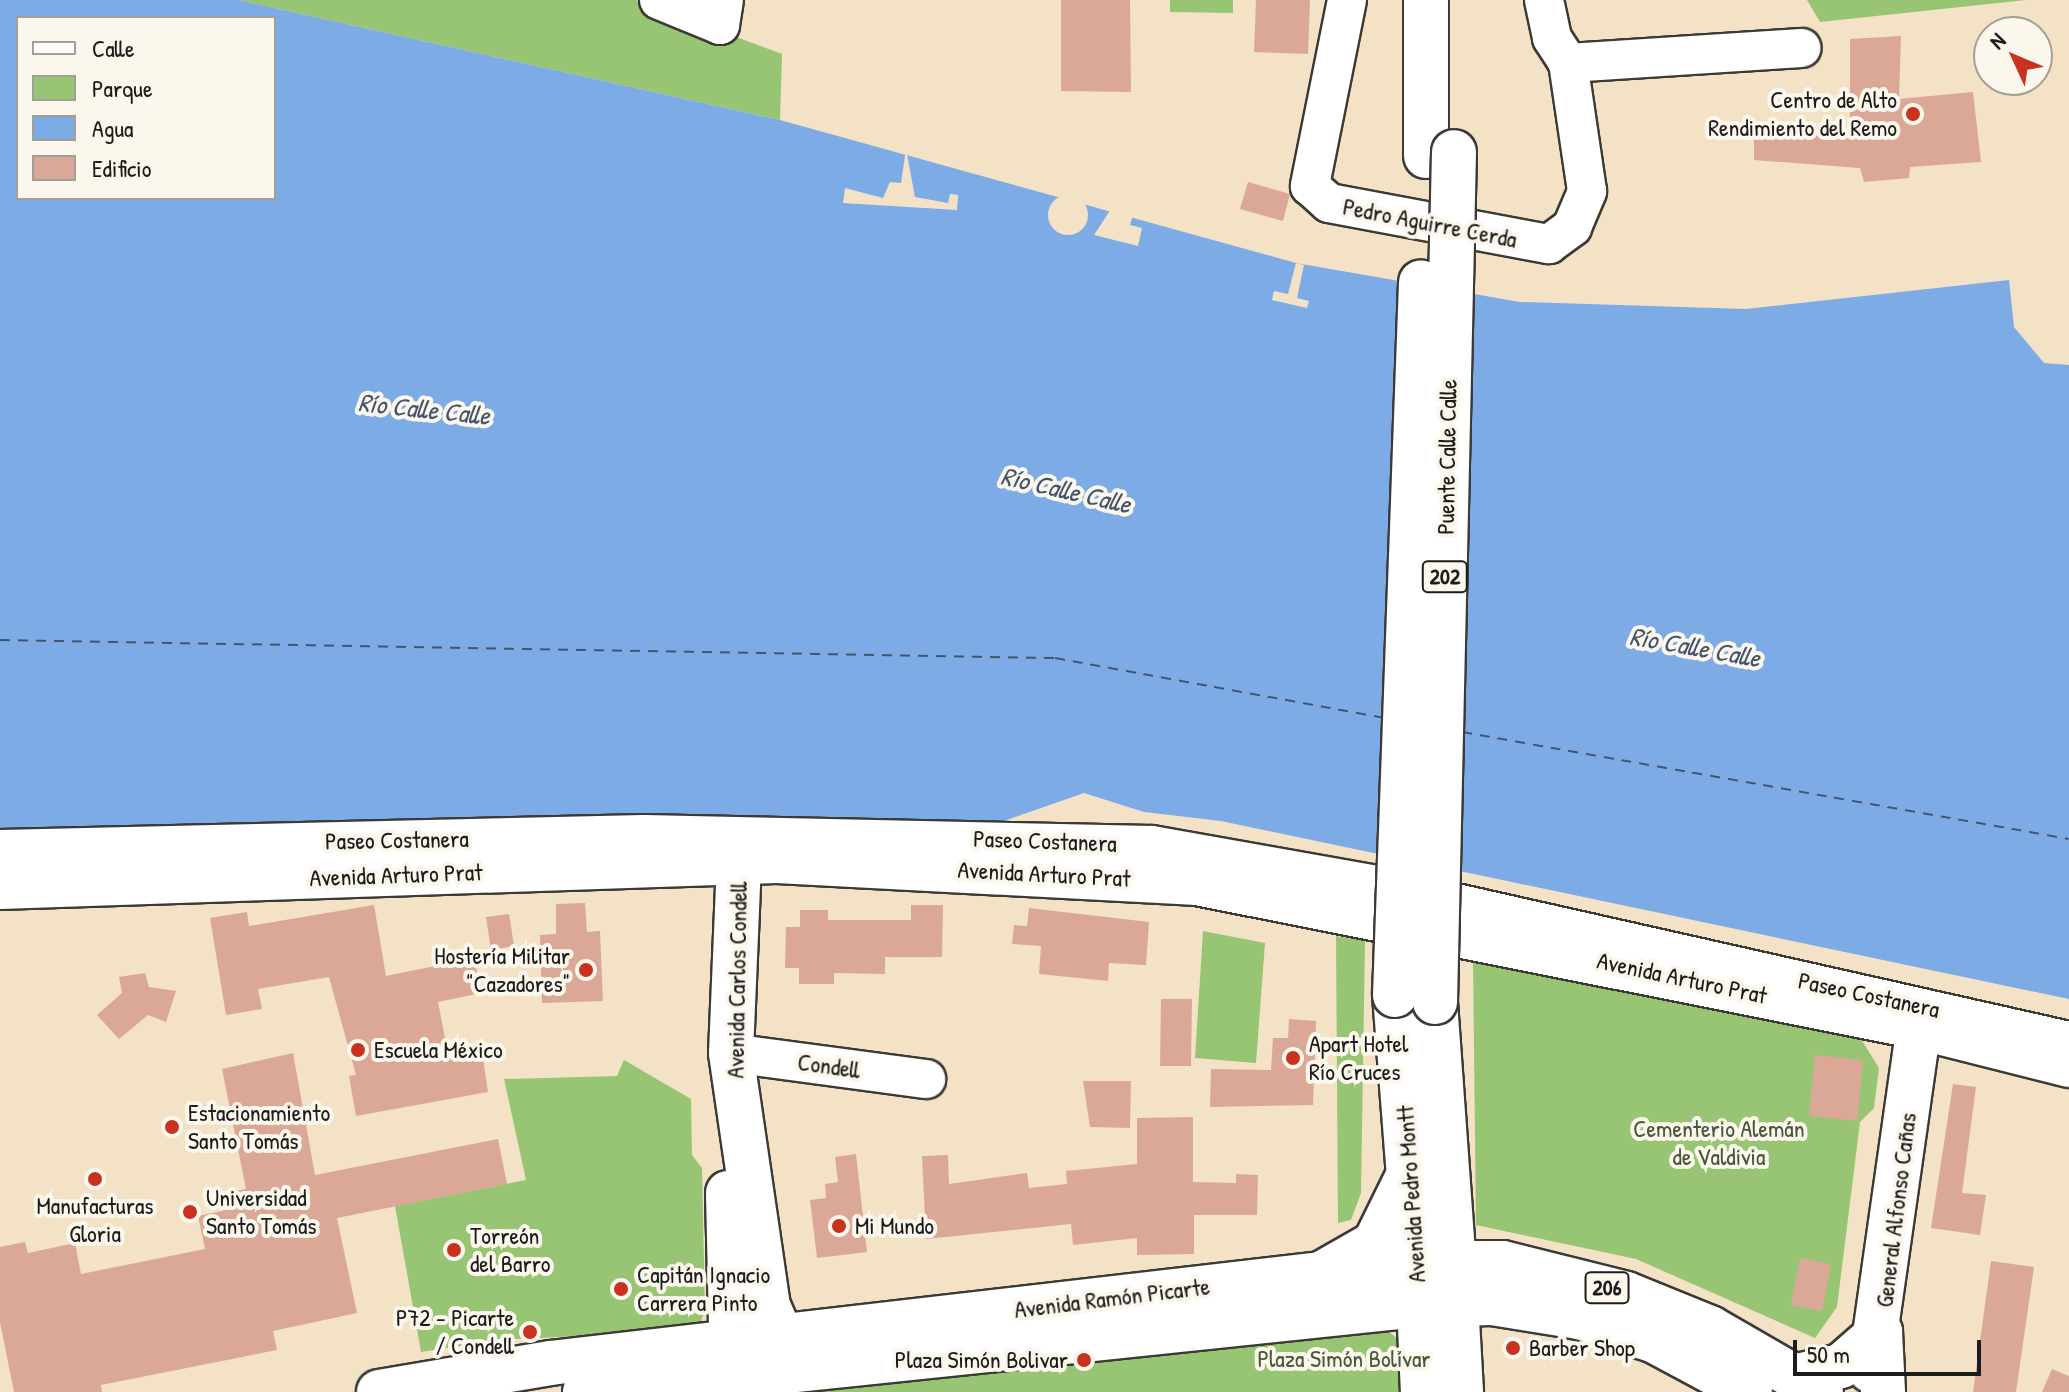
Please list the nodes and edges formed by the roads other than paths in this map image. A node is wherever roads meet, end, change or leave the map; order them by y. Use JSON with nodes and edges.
{"nodes":[{"id":1,"x":659,"y":0,"type":"edge"},
{"id":2,"x":724,"y":0,"type":"edge"},
{"id":3,"x":1347,"y":0,"type":"edge"},
{"id":4,"x":1426,"y":0,"type":"edge"},
{"id":5,"x":1456,"y":0,"type":"edge"},
{"id":6,"x":1544,"y":0,"type":"edge"},
{"id":7,"x":1802,"y":48,"type":"dead end"},
{"id":8,"x":1568,"y":63,"type":"junction"},
{"id":9,"x":1440,"y":154,"type":"junction"},
{"id":10,"x":0,"y":849,"type":"edge"},
{"id":11,"x":739,"y":862,"type":"junction"},
{"id":12,"x":0,"y":887,"type":"edge"},
{"id":13,"x":1415,"y":999,"type":"junction"},
{"id":14,"x":1919,"y":1027,"type":"junction"},
{"id":15,"x":2069,"y":1041,"type":"edge"},
{"id":16,"x":731,"y":1053,"type":"junction"},
{"id":17,"x":2069,"y":1065,"type":"edge"},
{"id":18,"x":926,"y":1079,"type":"dead end"},
{"id":19,"x":1409,"y":1174,"type":"junction"},
{"id":20,"x":1326,"y":1271,"type":"junction"},
{"id":21,"x":1437,"y":1283,"type":"junction"},
{"id":22,"x":1880,"y":1332,"type":"junction"},
{"id":23,"x":771,"y":1368,"type":"edge"},
{"id":24,"x":1807,"y":1384,"type":"edge"},
{"id":25,"x":379,"y":1392,"type":"edge"},
{"id":26,"x":585,"y":1392,"type":"edge"},
{"id":27,"x":1423,"y":1392,"type":"edge"},
{"id":28,"x":1461,"y":1392,"type":"edge"},
{"id":29,"x":1750,"y":1392,"type":"edge"},
{"id":30,"x":1868,"y":1392,"type":"edge"},
{"id":31,"x":1883,"y":1392,"type":"edge"}],
"edges":[{"from":1,"to":2,"type":"street"},
{"from":3,"to":8,"type":"street","name":"Pedro Aguirre Cerda"},
{"from":4,"to":9,"type":"main road","number":"202"},
{"from":5,"to":9,"type":"main road","number":"202"},
{"from":6,"to":8,"type":"street","name":"Pedro Aguirre Cerda"},
{"from":7,"to":8,"type":"street"},
{"from":9,"to":13,"type":"main road","name":"Puente Calle Calle","number":"202","bridge":true},
{"from":10,"to":15,"type":"street","name":"Paseo Costanera"},
{"from":11,"to":12,"type":"main road","name":"Avenida Arturo Prat"},
{"from":11,"to":14,"type":"main road","name":"Avenida Arturo Prat"},
{"from":11,"to":16,"type":"main road","name":"Avenida Carlos Condell"},
{"from":13,"to":19,"type":"main road","name":"Avenida Pedro Montt","number":"202"},
{"from":13,"to":21,"type":"main road","name":"Avenida Pedro Montt","number":"202"},
{"from":14,"to":17,"type":"main road","name":"Avenida Arturo Prat"},
{"from":14,"to":22,"type":"main road","name":"General Alfonso Cañas"},
{"from":16,"to":18,"type":"street","name":"Condell"},
{"from":16,"to":23,"type":"main road","name":"Avenida Carlos Condell"},
{"from":19,"to":20,"type":"main road"},
{"from":19,"to":21,"type":"main road","name":"Avenida Pedro Montt","number":"202"},
{"from":20,"to":21,"type":"main road","name":"Avenida Ramón Picarte"},
{"from":20,"to":23,"type":"main road","name":"Avenida Ramón Picarte"},
{"from":21,"to":23,"type":"main road","name":"Avenida Ramón Picarte"},
{"from":21,"to":24,"type":"main road","name":"Avenida Ramón Picarte","number":"206"},
{"from":21,"to":27,"type":"main road","name":"Avenida Pedro Montt"},
{"from":21,"to":28,"type":"main road","name":"Avenida Pedro Montt"},
{"from":21,"to":29,"type":"main road","name":"Avenida Ramón Picarte","number":"206"},
{"from":22,"to":24,"type":"main road"},
{"from":22,"to":30,"type":"main road","name":"General Alfonso Cañas"},
{"from":22,"to":31,"type":"main road"},
{"from":23,"to":25,"type":"main road","name":"Avenida Ramón Picarte"},
{"from":23,"to":26,"type":"main road","name":"Avenida Ramón Picarte"}]}
